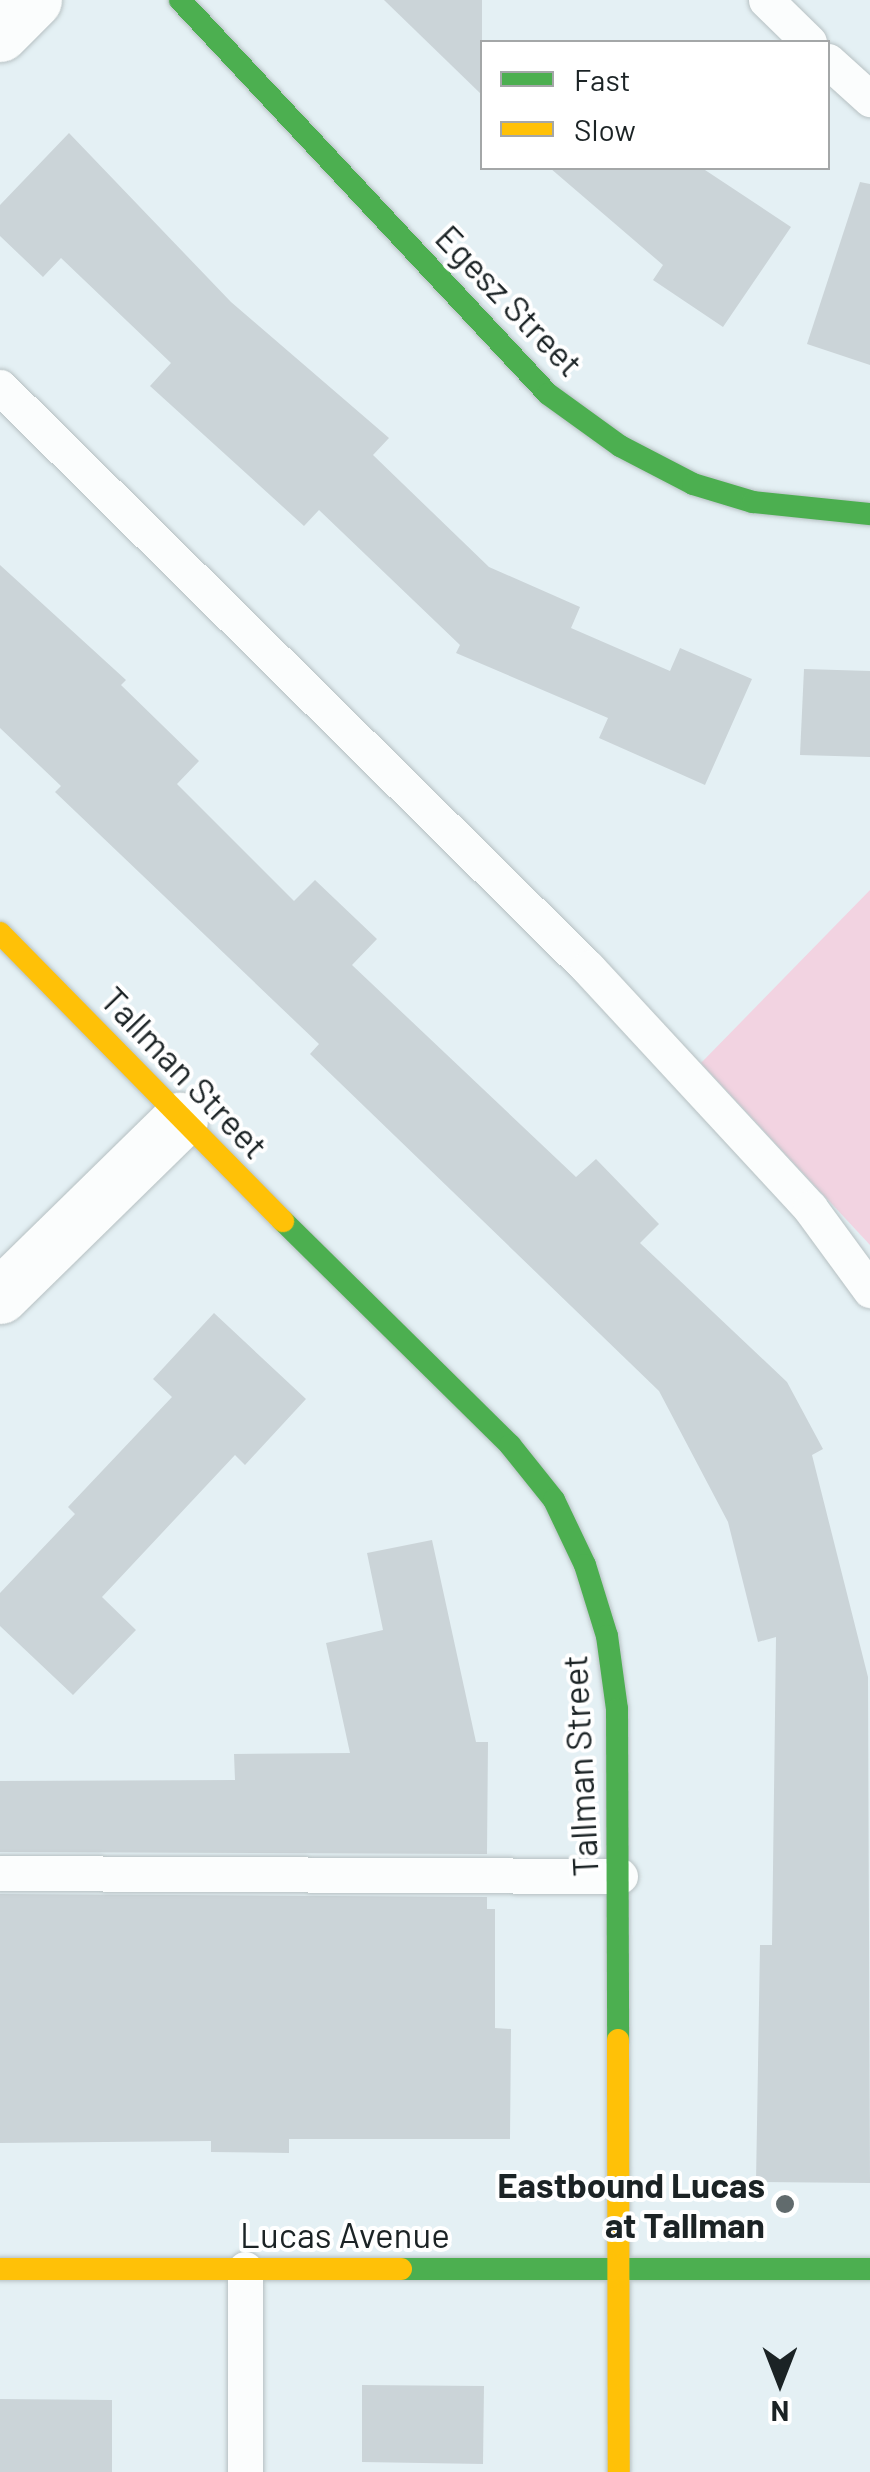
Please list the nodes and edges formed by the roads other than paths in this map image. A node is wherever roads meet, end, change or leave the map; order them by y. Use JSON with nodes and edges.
{"nodes":[{"id":1,"x":34,"y":0,"type":"edge"},
{"id":2,"x":180,"y":0,"type":"edge"},
{"id":3,"x":766,"y":0,"type":"edge"},
{"id":4,"x":0,"y":34,"type":"edge"},
{"id":5,"x":807,"y":40,"type":"edge"},
{"id":6,"x":830,"y":62,"type":"edge"},
{"id":7,"x":870,"y":99,"type":"edge"},
{"id":8,"x":0,"y":387,"type":"edge"},
{"id":9,"x":870,"y":514,"type":"edge"},
{"id":10,"x":0,"y":933,"type":"edge"},
{"id":11,"x":180,"y":1120,"type":"junction"},
{"id":12,"x":870,"y":1290,"type":"edge"},
{"id":13,"x":0,"y":1296,"type":"edge"},
{"id":14,"x":0,"y":1873,"type":"edge"},
{"id":15,"x":620,"y":1876,"type":"junction"},
{"id":16,"x":617,"y":2268,"type":"junction"},
{"id":17,"x":0,"y":2269,"type":"edge"},
{"id":18,"x":245,"y":2269,"type":"junction"},
{"id":19,"x":870,"y":2269,"type":"edge"},
{"id":20,"x":245,"y":2472,"type":"edge"},
{"id":21,"x":619,"y":2472,"type":"edge"}],
"edges":[{"from":1,"to":4,"type":"street"},
{"from":2,"to":9,"type":"street","name":"Egesz Street"},
{"from":3,"to":5,"type":"lane"},
{"from":6,"to":7,"type":"lane"},
{"from":8,"to":12,"type":"lane"},
{"from":10,"to":11,"type":"street","name":"Tallman Street"},
{"from":11,"to":13,"type":"street"},
{"from":11,"to":15,"type":"street","name":"Tallman Street"},
{"from":14,"to":15,"type":"lane"},
{"from":15,"to":16,"type":"street","name":"Tallman Street"},
{"from":16,"to":18,"type":"street","name":"Lucas Avenue"},
{"from":16,"to":19,"type":"street","name":"Lucas Avenue"},
{"from":16,"to":21,"type":"street","name":"Tallman Street"},
{"from":17,"to":18,"type":"street","name":"Lucas Avenue"},
{"from":18,"to":20,"type":"lane"}]}
